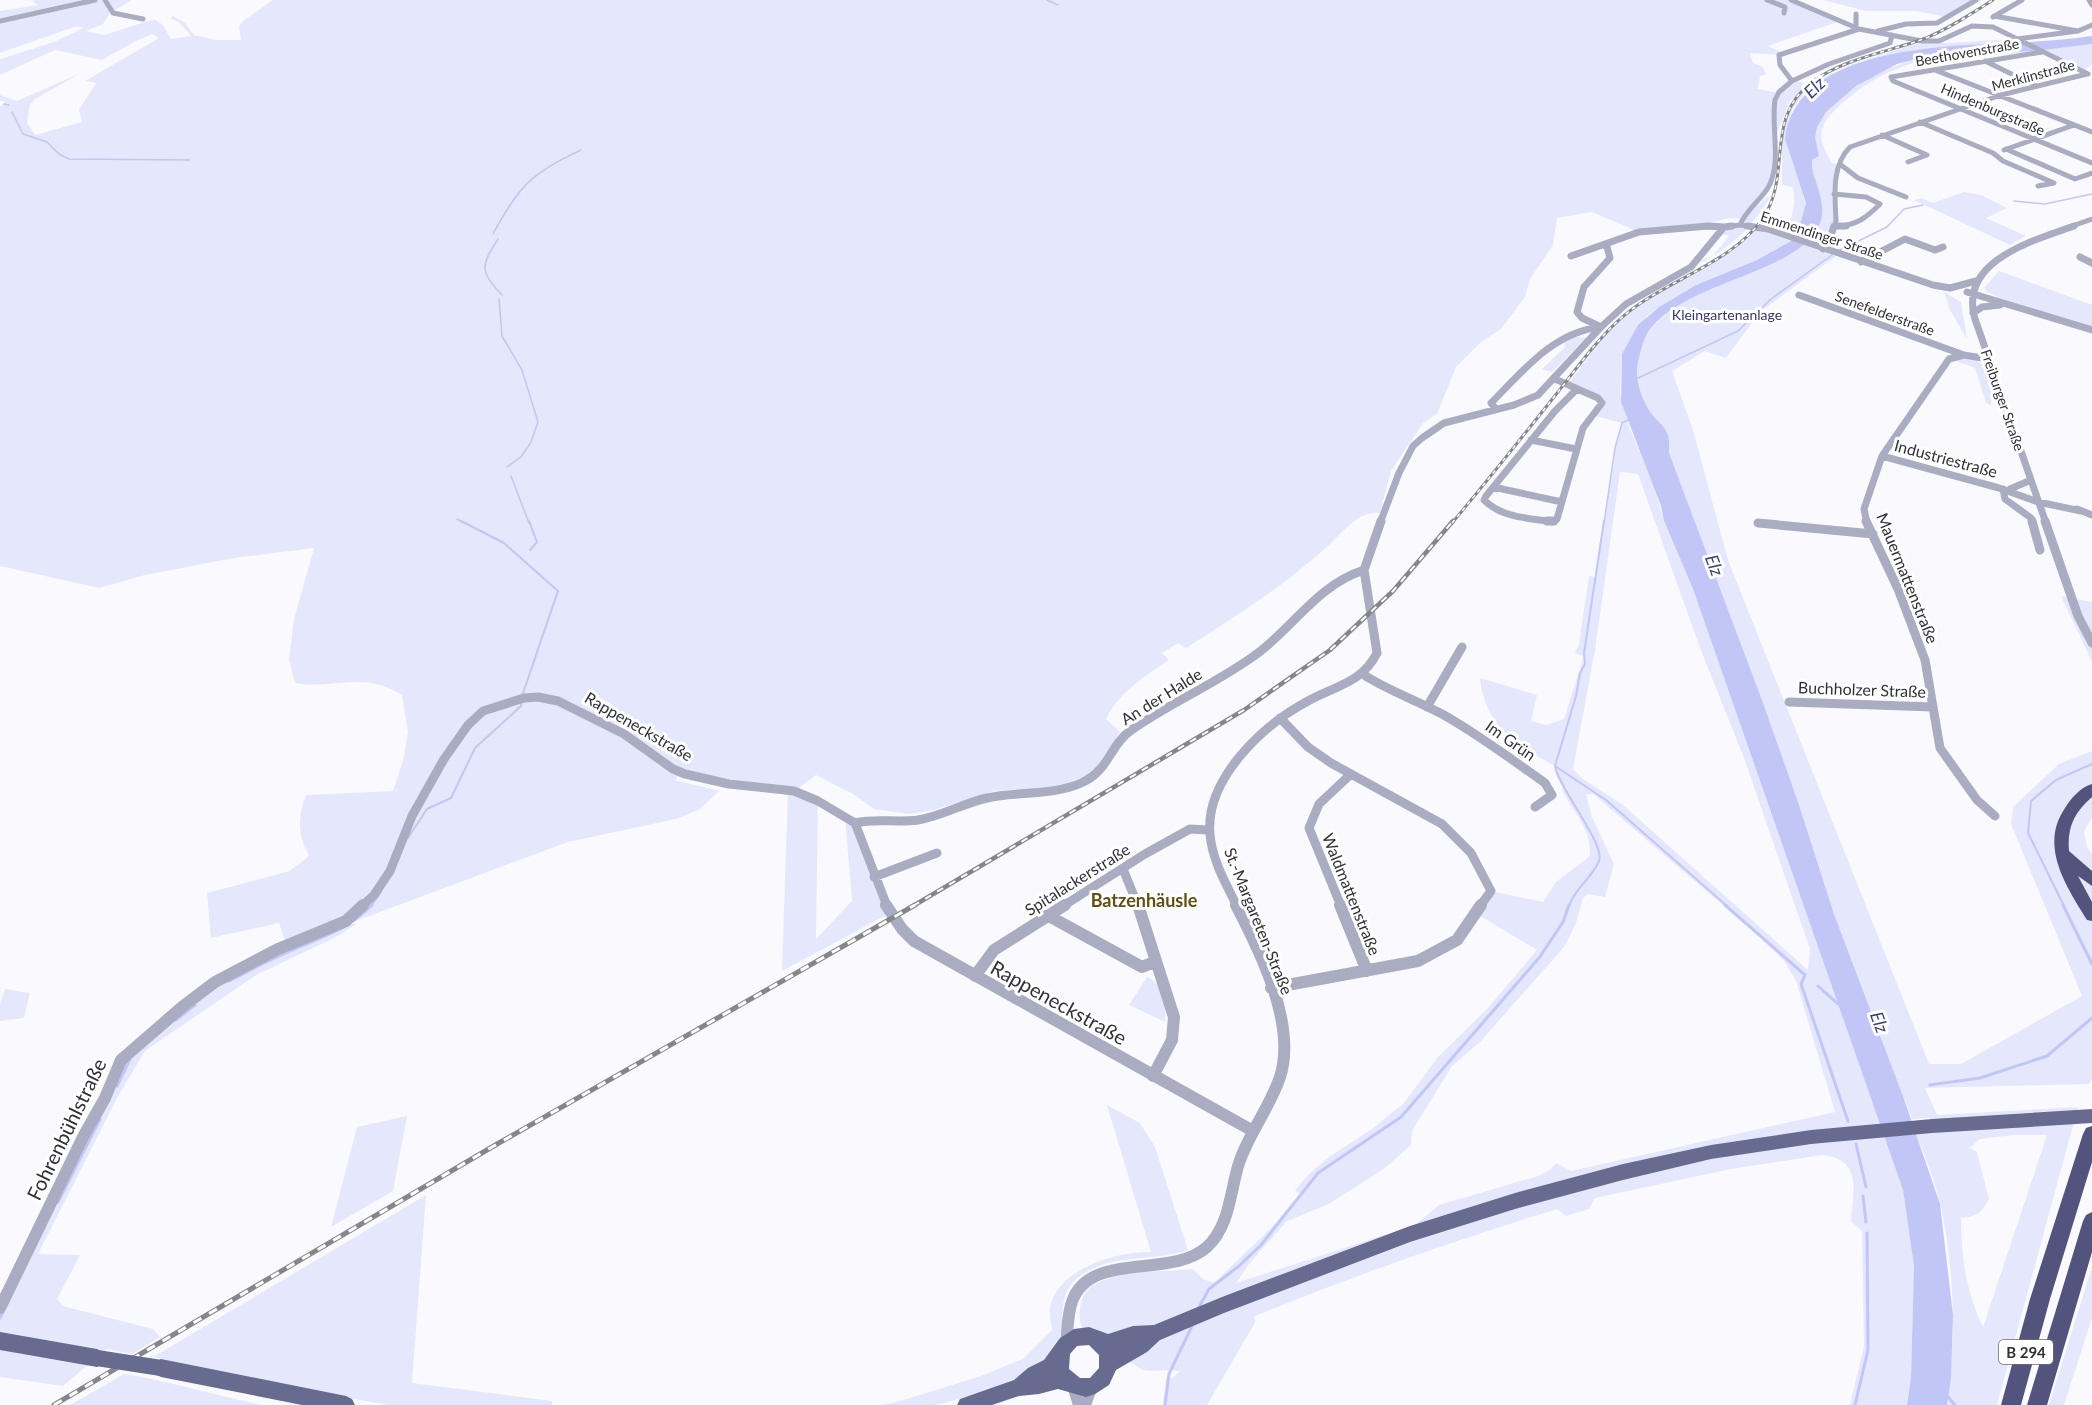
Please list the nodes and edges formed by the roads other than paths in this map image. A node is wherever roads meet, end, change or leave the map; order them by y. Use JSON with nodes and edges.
{"nodes":[{"id":1,"x":94,"y":0,"type":"edge"},
{"id":2,"x":105,"y":0,"type":"edge"},
{"id":3,"x":1767,"y":0,"type":"edge"},
{"id":4,"x":1791,"y":0,"type":"edge"},
{"id":5,"x":1976,"y":0,"type":"edge"},
{"id":6,"x":2022,"y":0,"type":"edge"},
{"id":7,"x":2090,"y":0,"type":"edge"},
{"id":8,"x":2092,"y":5,"type":"edge"},
{"id":9,"x":1784,"y":13,"type":"dead end"},
{"id":10,"x":1856,"y":14,"type":"dead end"},
{"id":11,"x":1994,"y":16,"type":"junction"},
{"id":12,"x":143,"y":19,"type":"dead end"},
{"id":13,"x":0,"y":21,"type":"edge"},
{"id":14,"x":2092,"y":25,"type":"edge"},
{"id":15,"x":1986,"y":26,"type":"junction"},
{"id":16,"x":1858,"y":28,"type":"junction"},
{"id":17,"x":1876,"y":31,"type":"junction"},
{"id":18,"x":2078,"y":31,"type":"junction"},
{"id":19,"x":1892,"y":35,"type":"junction"},
{"id":20,"x":2018,"y":40,"type":"junction"},
{"id":21,"x":2041,"y":52,"type":"junction"},
{"id":22,"x":1985,"y":61,"type":"junction"},
{"id":23,"x":1935,"y":70,"type":"junction"},
{"id":24,"x":2090,"y":73,"type":"edge"},
{"id":25,"x":1896,"y":76,"type":"joint"},
{"id":26,"x":1792,"y":81,"type":"junction"},
{"id":27,"x":2036,"y":86,"type":"junction"},
{"id":28,"x":2001,"y":95,"type":"junction"},
{"id":29,"x":1962,"y":108,"type":"junction"},
{"id":30,"x":1920,"y":122,"type":"junction"},
{"id":31,"x":2074,"y":125,"type":"junction"},
{"id":32,"x":2092,"y":132,"type":"edge"},
{"id":33,"x":1882,"y":135,"type":"junction"},
{"id":34,"x":2034,"y":138,"type":"junction"},
{"id":35,"x":2006,"y":149,"type":"junction"},
{"id":36,"x":1993,"y":153,"type":"junction"},
{"id":37,"x":1908,"y":162,"type":"dead end"},
{"id":38,"x":2092,"y":163,"type":"edge"},
{"id":39,"x":1841,"y":165,"type":"junction"},
{"id":40,"x":2092,"y":173,"type":"edge"},
{"id":41,"x":2038,"y":186,"type":"dead end"},
{"id":42,"x":1834,"y":194,"type":"junction"},
{"id":43,"x":1906,"y":196,"type":"dead end"},
{"id":44,"x":2092,"y":219,"type":"edge"},
{"id":45,"x":1740,"y":223,"type":"junction"},
{"id":46,"x":1834,"y":226,"type":"junction"},
{"id":47,"x":1724,"y":227,"type":"junction"},
{"id":48,"x":1604,"y":245,"type":"junction"},
{"id":49,"x":1943,"y":247,"type":"dead end"},
{"id":50,"x":1820,"y":248,"type":"junction"},
{"id":51,"x":1571,"y":256,"type":"dead end"},
{"id":52,"x":2080,"y":258,"type":"dead end"},
{"id":53,"x":1861,"y":262,"type":"junction"},
{"id":54,"x":2092,"y":263,"type":"edge"},
{"id":55,"x":1976,"y":281,"type":"junction"},
{"id":56,"x":1933,"y":285,"type":"junction"},
{"id":57,"x":1950,"y":288,"type":"junction"},
{"id":58,"x":1798,"y":294,"type":"dead end"},
{"id":59,"x":1971,"y":295,"type":"junction"},
{"id":60,"x":2000,"y":305,"type":"junction"},
{"id":61,"x":2015,"y":308,"type":"junction"},
{"id":62,"x":1973,"y":313,"type":"junction"},
{"id":63,"x":1601,"y":327,"type":"junction"},
{"id":64,"x":2092,"y":330,"type":"edge"},
{"id":65,"x":1964,"y":355,"type":"junction"},
{"id":66,"x":1988,"y":359,"type":"junction"},
{"id":67,"x":1554,"y":380,"type":"junction"},
{"id":68,"x":1577,"y":389,"type":"junction"},
{"id":69,"x":1496,"y":409,"type":"junction"},
{"id":70,"x":1531,"y":440,"type":"junction"},
{"id":71,"x":1576,"y":449,"type":"junction"},
{"id":72,"x":1882,"y":456,"type":"junction"},
{"id":73,"x":2031,"y":480,"type":"junction"},
{"id":74,"x":1493,"y":487,"type":"junction"},
{"id":75,"x":2006,"y":489,"type":"junction"},
{"id":76,"x":2037,"y":499,"type":"junction"},
{"id":77,"x":1562,"y":502,"type":"junction"},
{"id":78,"x":2077,"y":511,"type":"junction"},
{"id":79,"x":2092,"y":515,"type":"edge"},
{"id":80,"x":2045,"y":521,"type":"junction"},
{"id":81,"x":1758,"y":523,"type":"dead end"},
{"id":82,"x":1873,"y":534,"type":"junction"},
{"id":83,"x":2040,"y":550,"type":"dead end"},
{"id":84,"x":1364,"y":570,"type":"junction"},
{"id":85,"x":2092,"y":643,"type":"edge"},
{"id":86,"x":1462,"y":647,"type":"dead end"},
{"id":87,"x":1364,"y":675,"type":"junction"},
{"id":88,"x":1789,"y":702,"type":"dead end"},
{"id":89,"x":1427,"y":707,"type":"junction"},
{"id":90,"x":1934,"y":707,"type":"junction"},
{"id":91,"x":1280,"y":718,"type":"junction"},
{"id":92,"x":1351,"y":774,"type":"junction"},
{"id":93,"x":2092,"y":789,"type":"edge"},
{"id":94,"x":1536,"y":807,"type":"dead end"},
{"id":95,"x":412,"y":816,"type":"joint"},
{"id":96,"x":1995,"y":816,"type":"dead end"},
{"id":97,"x":855,"y":822,"type":"junction"},
{"id":98,"x":1208,"y":830,"type":"junction"},
{"id":99,"x":937,"y":853,"type":"dead end"},
{"id":100,"x":2061,"y":853,"type":"junction"},
{"id":101,"x":1123,"y":869,"type":"junction"},
{"id":102,"x":874,"y":877,"type":"junction"},
{"id":103,"x":2092,"y":880,"type":"edge"},
{"id":104,"x":1047,"y":915,"type":"junction"},
{"id":105,"x":2092,"y":915,"type":"edge"},
{"id":106,"x":1154,"y":962,"type":"junction"},
{"id":107,"x":1367,"y":971,"type":"junction"},
{"id":108,"x":975,"y":976,"type":"junction"},
{"id":109,"x":1271,"y":988,"type":"junction"},
{"id":110,"x":1153,"y":1076,"type":"junction"},
{"id":111,"x":2092,"y":1116,"type":"edge"},
{"id":112,"x":1253,"y":1131,"type":"junction"},
{"id":113,"x":2090,"y":1142,"type":"edge"},
{"id":114,"x":2092,"y":1221,"type":"edge"},
{"id":115,"x":0,"y":1308,"type":"edge"},
{"id":116,"x":1070,"y":1318,"type":"junction"},
{"id":117,"x":1154,"y":1334,"type":"junction"},
{"id":118,"x":1091,"y":1338,"type":"junction"},
{"id":119,"x":5,"y":1342,"type":"edge"},
{"id":120,"x":1064,"y":1348,"type":"junction"},
{"id":121,"x":1109,"y":1365,"type":"junction"},
{"id":122,"x":1078,"y":1385,"type":"junction"},
{"id":123,"x":1018,"y":1387,"type":"junction"},
{"id":124,"x":346,"y":1405,"type":"edge"},
{"id":125,"x":966,"y":1405,"type":"edge"},
{"id":126,"x":1079,"y":1405,"type":"edge"},
{"id":127,"x":1085,"y":1405,"type":"edge"},
{"id":128,"x":2012,"y":1405,"type":"edge"},
{"id":129,"x":2037,"y":1405,"type":"edge"}],
"edges":[{"from":1,"to":13,"type":"street"},
{"from":2,"to":12,"type":"street"},
{"from":3,"to":9,"type":"street"},
{"from":4,"to":16,"type":"street"},
{"from":5,"to":17,"type":"street"},
{"from":6,"to":11,"type":"street"},
{"from":7,"to":8,"type":"street"},
{"from":10,"to":16,"type":"street"},
{"from":11,"to":15,"type":"street"},
{"from":11,"to":18,"type":"street"},
{"from":14,"to":18,"type":"street"},
{"from":15,"to":19,"type":"street"},
{"from":15,"to":20,"type":"street"},
{"from":16,"to":17,"type":"street"},
{"from":16,"to":26,"type":"street"},
{"from":17,"to":19,"type":"street"},
{"from":18,"to":20,"type":"street"},
{"from":19,"to":26,"type":"street"},
{"from":20,"to":21,"type":"street"},
{"from":21,"to":22,"type":"street","name":"Beethovenstraße"},
{"from":21,"to":24,"type":"street"},
{"from":22,"to":23,"type":"street","name":"Beethovenstraße"},
{"from":22,"to":27,"type":"street"},
{"from":23,"to":25,"type":"street","name":"Beethovenstraße"},
{"from":23,"to":28,"type":"street"},
{"from":24,"to":27,"type":"street","name":"Merklinstraße"},
{"from":25,"to":29,"type":"street","name":"Hindenburgstraße"},
{"from":26,"to":45,"type":"street"},
{"from":27,"to":28,"type":"street","name":"Merklinstraße"},
{"from":28,"to":29,"type":"street","name":"Merklinstraße"},
{"from":28,"to":31,"type":"street"},
{"from":29,"to":30,"type":"street","name":"Merklinstraße"},
{"from":29,"to":34,"type":"street","name":"Hindenburgstraße"},
{"from":30,"to":33,"type":"street","name":"Merklinstraße"},
{"from":30,"to":36,"type":"street"},
{"from":31,"to":32,"type":"street"},
{"from":31,"to":34,"type":"street"},
{"from":33,"to":37,"type":"street"},
{"from":33,"to":39,"type":"street","name":"Merklinstraße"},
{"from":34,"to":35,"type":"street"},
{"from":34,"to":38,"type":"street","name":"Hindenburgstraße"},
{"from":35,"to":36,"type":"street"},
{"from":35,"to":40,"type":"street"},
{"from":36,"to":41,"type":"street"},
{"from":39,"to":42,"type":"street","name":"Merklinstraße"},
{"from":39,"to":43,"type":"street"},
{"from":42,"to":46,"type":"street","name":"Merklinstraße"},
{"from":42,"to":46,"type":"street"},
{"from":44,"to":55,"type":"street","name":"Freiburger Straße"},
{"from":45,"to":47,"type":"street","name":"Emmendinger Straße"},
{"from":45,"to":50,"type":"street","name":"Emmendinger Straße"},
{"from":46,"to":50,"type":"street","name":"Merklinstraße"},
{"from":47,"to":48,"type":"street","name":"Emmendinger Straße"},
{"from":47,"to":63,"type":"street"},
{"from":48,"to":51,"type":"street","name":"Emmendinger Straße"},
{"from":48,"to":63,"type":"street"},
{"from":49,"to":53,"type":"street"},
{"from":50,"to":53,"type":"street","name":"Emmendinger Straße"},
{"from":52,"to":54,"type":"street"},
{"from":53,"to":56,"type":"street","name":"Emmendinger Straße"},
{"from":55,"to":57,"type":"street","name":"Emmendinger Straße"},
{"from":55,"to":59,"type":"street","name":"Freiburger Straße"},
{"from":56,"to":57,"type":"street","name":"Emmendinger Straße"},
{"from":56,"to":59,"type":"street","name":"Emmendinger Straße"},
{"from":57,"to":59,"type":"street","name":"Emmendinger Straße"},
{"from":58,"to":65,"type":"street","name":"Senefelderstraße"},
{"from":59,"to":60,"type":"street"},
{"from":59,"to":61,"type":"street"},
{"from":59,"to":62,"type":"street","name":"Freiburger Straße"},
{"from":60,"to":61,"type":"street"},
{"from":60,"to":62,"type":"street"},
{"from":61,"to":64,"type":"street"},
{"from":62,"to":66,"type":"street","name":"Freiburger Straße"},
{"from":63,"to":67,"type":"street"},
{"from":63,"to":69,"type":"street"},
{"from":65,"to":66,"type":"street"},
{"from":65,"to":72,"type":"street","name":"Mauermattenstraße"},
{"from":66,"to":73,"type":"street","name":"Freiburger Straße"},
{"from":67,"to":68,"type":"street"},
{"from":67,"to":69,"type":"street"},
{"from":68,"to":70,"type":"street"},
{"from":68,"to":71,"type":"street"},
{"from":69,"to":84,"type":"street"},
{"from":70,"to":71,"type":"street"},
{"from":70,"to":74,"type":"street"},
{"from":71,"to":77,"type":"street"},
{"from":72,"to":75,"type":"street","name":"Industriestraße"},
{"from":72,"to":82,"type":"street","name":"Mauermattenstraße"},
{"from":73,"to":75,"type":"street"},
{"from":73,"to":76,"type":"street","name":"Freiburger Straße"},
{"from":74,"to":77,"type":"street"},
{"from":74,"to":77,"type":"street"},
{"from":75,"to":76,"type":"street","name":"Industriestraße"},
{"from":75,"to":83,"type":"street","name":"Industriestraße"},
{"from":76,"to":78,"type":"street","name":"Industriestraße"},
{"from":76,"to":80,"type":"street","name":"Freiburger Straße"},
{"from":78,"to":79,"type":"street","name":"Industriestraße"},
{"from":78,"to":80,"type":"street"},
{"from":80,"to":85,"type":"street","name":"Freiburger Straße"},
{"from":81,"to":82,"type":"street"},
{"from":82,"to":90,"type":"street","name":"Mauermattenstraße"},
{"from":84,"to":87,"type":"street"},
{"from":84,"to":97,"type":"street","name":"An der Halde"},
{"from":86,"to":89,"type":"street"},
{"from":87,"to":89,"type":"street","name":"Im Grün"},
{"from":87,"to":91,"type":"street","name":"St.-Margareten-Straße"},
{"from":88,"to":90,"type":"street","name":"Buchholzer Straße"},
{"from":89,"to":94,"type":"street","name":"Im Grün"},
{"from":90,"to":96,"type":"street","name":"Mauermattenstraße"},
{"from":91,"to":92,"type":"street","name":"Waldmattenstraße"},
{"from":91,"to":98,"type":"street","name":"St.-Margareten-Straße"},
{"from":92,"to":107,"type":"street","name":"Waldmattenstraße"},
{"from":92,"to":107,"type":"street","name":"Waldmattenstraße"},
{"from":93,"to":100,"type":"highway"},
{"from":95,"to":97,"type":"street","name":"Rappeneckstraße"},
{"from":95,"to":115,"type":"street","name":"Fohrenbühlstraße"},
{"from":97,"to":102,"type":"street","name":"Rappeneckstraße"},
{"from":98,"to":101,"type":"street","name":"Spitalackerstraße"},
{"from":98,"to":109,"type":"street","name":"St.-Margareten-Straße"},
{"from":99,"to":102,"type":"street"},
{"from":100,"to":103,"type":"highway"},
{"from":100,"to":105,"type":"highway"},
{"from":101,"to":104,"type":"street","name":"Spitalackerstraße"},
{"from":101,"to":106,"type":"street"},
{"from":102,"to":108,"type":"street","name":"Rappeneckstraße"},
{"from":104,"to":106,"type":"street"},
{"from":104,"to":108,"type":"street","name":"Spitalackerstraße"},
{"from":106,"to":110,"type":"street"},
{"from":107,"to":109,"type":"street","name":"Waldmattenstraße"},
{"from":108,"to":110,"type":"street","name":"Rappeneckstraße"},
{"from":109,"to":112,"type":"street","name":"St.-Margareten-Straße"},
{"from":110,"to":112,"type":"street","name":"Rappeneckstraße"},
{"from":111,"to":117,"type":"main road"},
{"from":112,"to":116,"type":"street","name":"St.-Margareten-Straße"},
{"from":113,"to":128,"type":"highway","number":"B 294"},
{"from":114,"to":129,"type":"highway","number":"B 294"},
{"from":116,"to":118,"type":"street"},
{"from":116,"to":120,"type":"street","name":"St.-Margareten-Straße"},
{"from":117,"to":118,"type":"main road"},
{"from":117,"to":121,"type":"main road"},
{"from":118,"to":120,"type":"main road"},
{"from":118,"to":121,"type":"main road"},
{"from":119,"to":124,"type":"main road","bridge":true},
{"from":120,"to":122,"type":"main road"},
{"from":120,"to":123,"type":"main road"},
{"from":121,"to":122,"type":"main road"},
{"from":122,"to":123,"type":"main road"},
{"from":122,"to":126,"type":"street"},
{"from":122,"to":127,"type":"street"},
{"from":123,"to":125,"type":"main road"}]}
